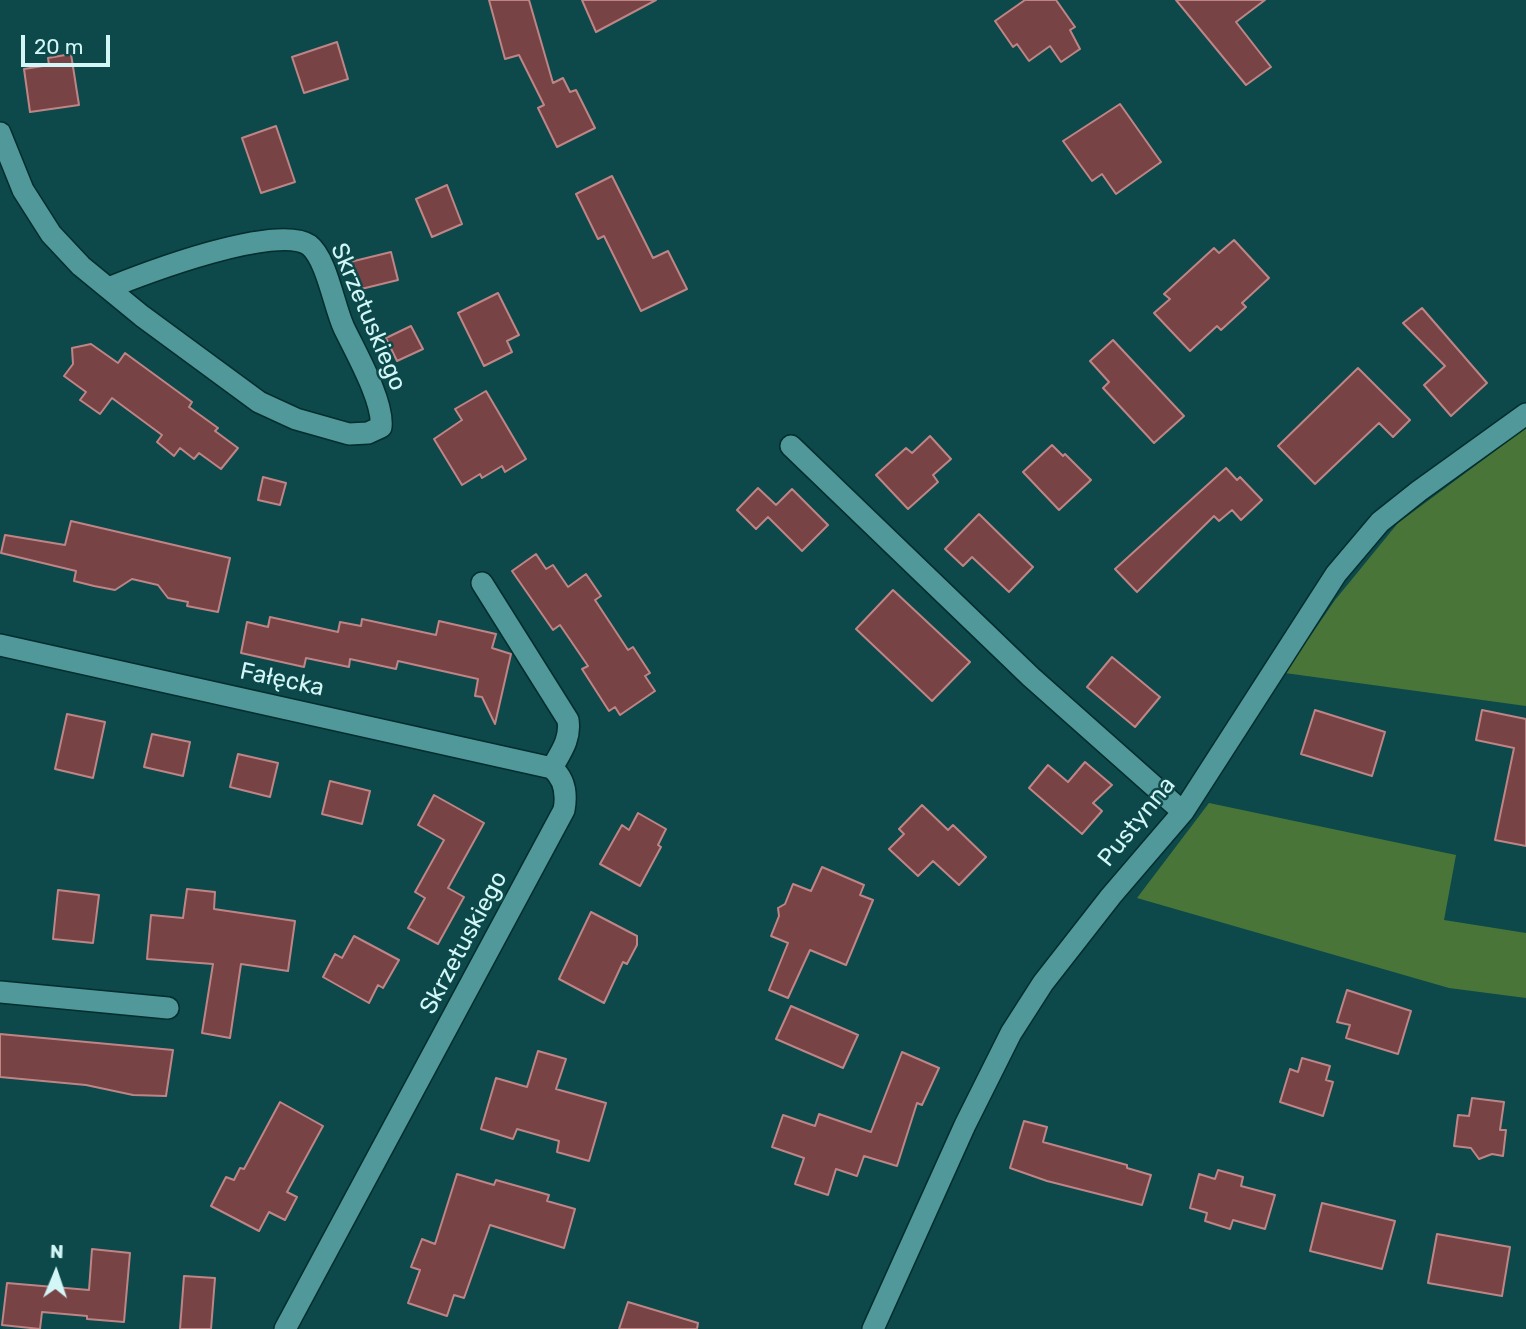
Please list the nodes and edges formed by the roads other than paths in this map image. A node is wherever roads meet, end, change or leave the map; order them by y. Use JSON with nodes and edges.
{"nodes":[{"id":1,"x":0,"y":133,"type":"edge"},
{"id":2,"x":109,"y":288,"type":"junction"},
{"id":3,"x":1526,"y":414,"type":"edge"},
{"id":4,"x":791,"y":446,"type":"dead end"},
{"id":5,"x":482,"y":583,"type":"dead end"},
{"id":6,"x":0,"y":645,"type":"edge"},
{"id":7,"x":552,"y":768,"type":"junction"},
{"id":8,"x":1183,"y":813,"type":"junction"},
{"id":9,"x":0,"y":992,"type":"edge"},
{"id":10,"x":168,"y":1008,"type":"dead end"},
{"id":11,"x":285,"y":1329,"type":"edge"},
{"id":12,"x":873,"y":1329,"type":"edge"}],
"edges":[{"from":1,"to":2,"type":"street","name":"Skrzetuskiego"},
{"from":2,"to":2,"type":"street","name":"Skrzetuskiego"},
{"from":3,"to":8,"type":"street","name":"Pustynna"},
{"from":4,"to":8,"type":"street"},
{"from":5,"to":7,"type":"street"},
{"from":6,"to":7,"type":"street","name":"Fałęcka"},
{"from":7,"to":11,"type":"street","name":"Skrzetuskiego"},
{"from":8,"to":12,"type":"street","name":"Pustynna"},
{"from":9,"to":10,"type":"street"}]}
